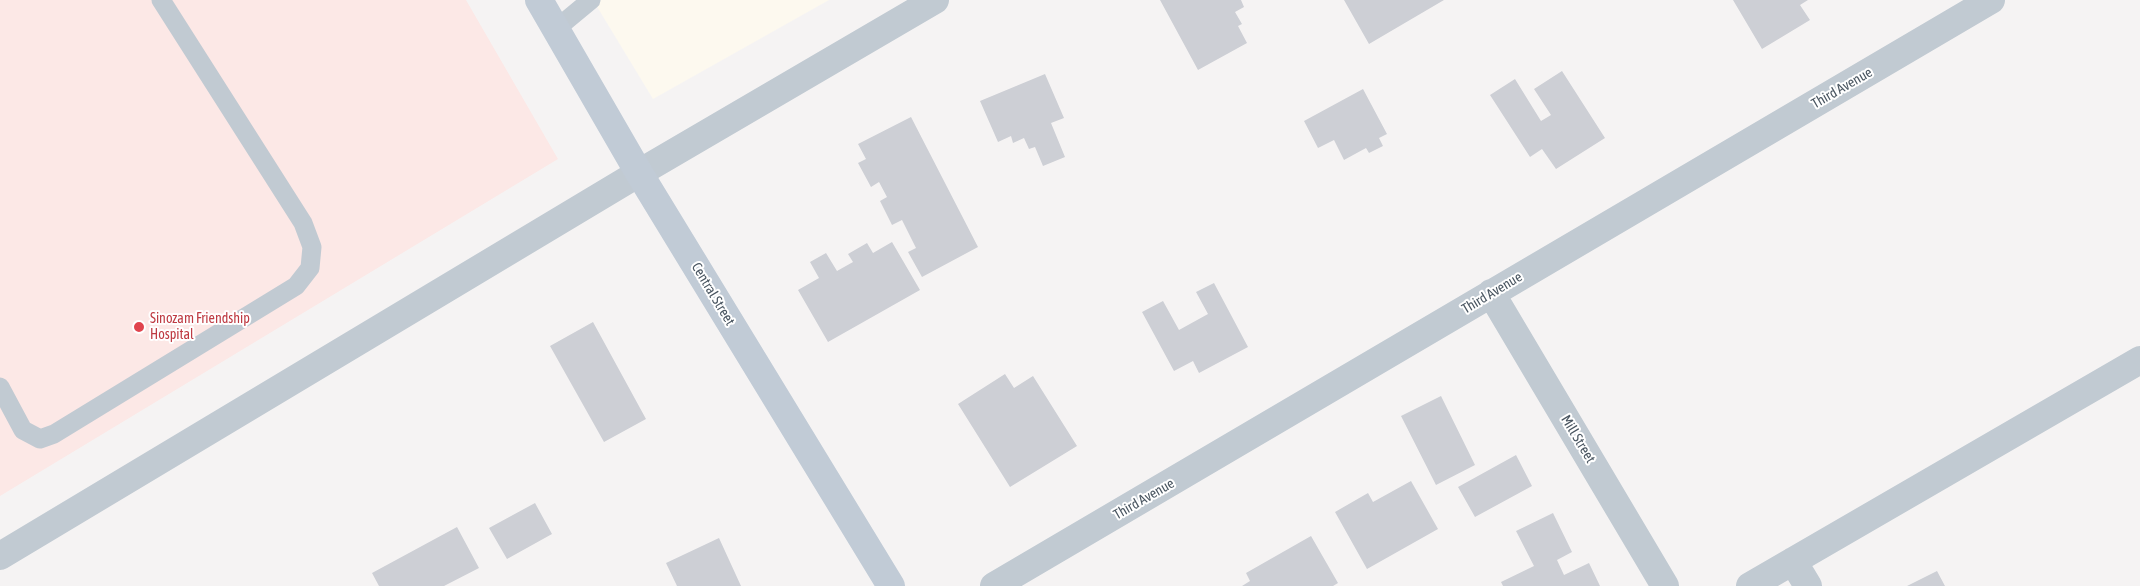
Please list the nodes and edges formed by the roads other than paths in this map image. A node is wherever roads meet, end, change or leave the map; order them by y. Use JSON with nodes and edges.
{"nodes":[{"id":1,"x":161,"y":0,"type":"edge"},
{"id":2,"x":540,"y":0,"type":"edge"},
{"id":3,"x":591,"y":0,"type":"edge"},
{"id":4,"x":935,"y":0,"type":"edge"},
{"id":5,"x":1991,"y":0,"type":"edge"},
{"id":6,"x":556,"y":29,"type":"junction"},
{"id":7,"x":639,"y":173,"type":"junction"},
{"id":8,"x":1491,"y":293,"type":"junction"},
{"id":9,"x":2140,"y":360,"type":"edge"},
{"id":10,"x":0,"y":387,"type":"edge"},
{"id":11,"x":0,"y":556,"type":"edge"},
{"id":12,"x":1793,"y":560,"type":"junction"},
{"id":13,"x":891,"y":586,"type":"edge"},
{"id":14,"x":994,"y":586,"type":"edge"},
{"id":15,"x":1665,"y":586,"type":"edge"},
{"id":16,"x":1750,"y":586,"type":"edge"},
{"id":17,"x":1808,"y":586,"type":"edge"}],
"edges":[{"from":1,"to":10,"type":"lane"},
{"from":2,"to":6,"type":"main road","name":"Central Street"},
{"from":3,"to":6,"type":"lane"},
{"from":4,"to":7,"type":"street"},
{"from":5,"to":8,"type":"street","name":"Third Avenue"},
{"from":6,"to":7,"type":"main road","name":"Central Street"},
{"from":7,"to":11,"type":"street"},
{"from":7,"to":13,"type":"main road","name":"Central Street"},
{"from":8,"to":14,"type":"street","name":"Third Avenue"},
{"from":8,"to":15,"type":"street","name":"Mill Street"},
{"from":9,"to":12,"type":"street"},
{"from":12,"to":16,"type":"street"},
{"from":12,"to":17,"type":"street"}]}
